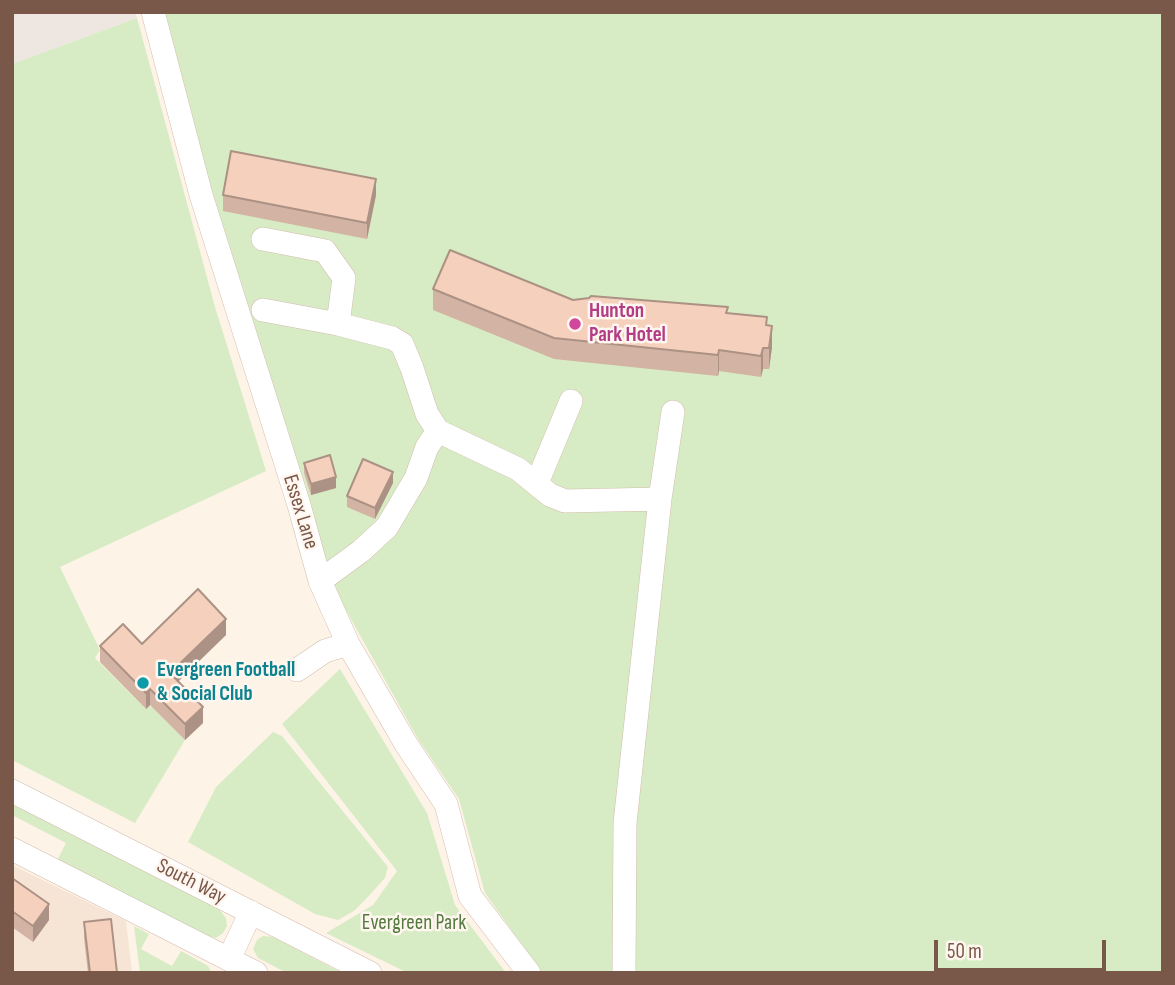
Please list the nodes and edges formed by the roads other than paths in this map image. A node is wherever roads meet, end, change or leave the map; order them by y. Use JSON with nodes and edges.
{"nodes":[{"id":1,"x":153,"y":12,"type":"edge"},
{"id":2,"x":263,"y":239,"type":"dead end"},
{"id":3,"x":263,"y":310,"type":"dead end"},
{"id":4,"x":338,"y":324,"type":"junction"},
{"id":5,"x":571,"y":401,"type":"dead end"},
{"id":6,"x":673,"y":412,"type":"dead end"},
{"id":7,"x":438,"y":431,"type":"junction"},
{"id":8,"x":537,"y":483,"type":"junction"},
{"id":9,"x":660,"y":499,"type":"junction"},
{"id":10,"x":320,"y":581,"type":"junction"},
{"id":11,"x":348,"y":644,"type":"junction"},
{"id":12,"x":297,"y":670,"type":"dead end"},
{"id":13,"x":12,"y":791,"type":"edge"},
{"id":14,"x":12,"y":849,"type":"edge"},
{"id":15,"x":251,"y":912,"type":"junction"},
{"id":16,"x":229,"y":959,"type":"junction"},
{"id":17,"x":256,"y":973,"type":"edge"},
{"id":18,"x":370,"y":973,"type":"edge"},
{"id":19,"x":529,"y":973,"type":"edge"},
{"id":20,"x":624,"y":973,"type":"edge"}],
"edges":[{"from":1,"to":10,"type":"street","name":"Essex Lane"},
{"from":2,"to":4,"type":"street"},
{"from":3,"to":4,"type":"street"},
{"from":4,"to":7,"type":"street"},
{"from":5,"to":8,"type":"street"},
{"from":6,"to":9,"type":"street"},
{"from":7,"to":8,"type":"street"},
{"from":7,"to":10,"type":"street"},
{"from":8,"to":9,"type":"street"},
{"from":9,"to":20,"type":"street"},
{"from":10,"to":11,"type":"street","name":"Essex Lane"},
{"from":11,"to":12,"type":"street"},
{"from":11,"to":19,"type":"street","name":"Essex Lane"},
{"from":13,"to":15,"type":"street","name":"South Way"},
{"from":14,"to":16,"type":"street"},
{"from":15,"to":16,"type":"street"},
{"from":15,"to":18,"type":"street","name":"South Way"},
{"from":16,"to":17,"type":"street"}]}
